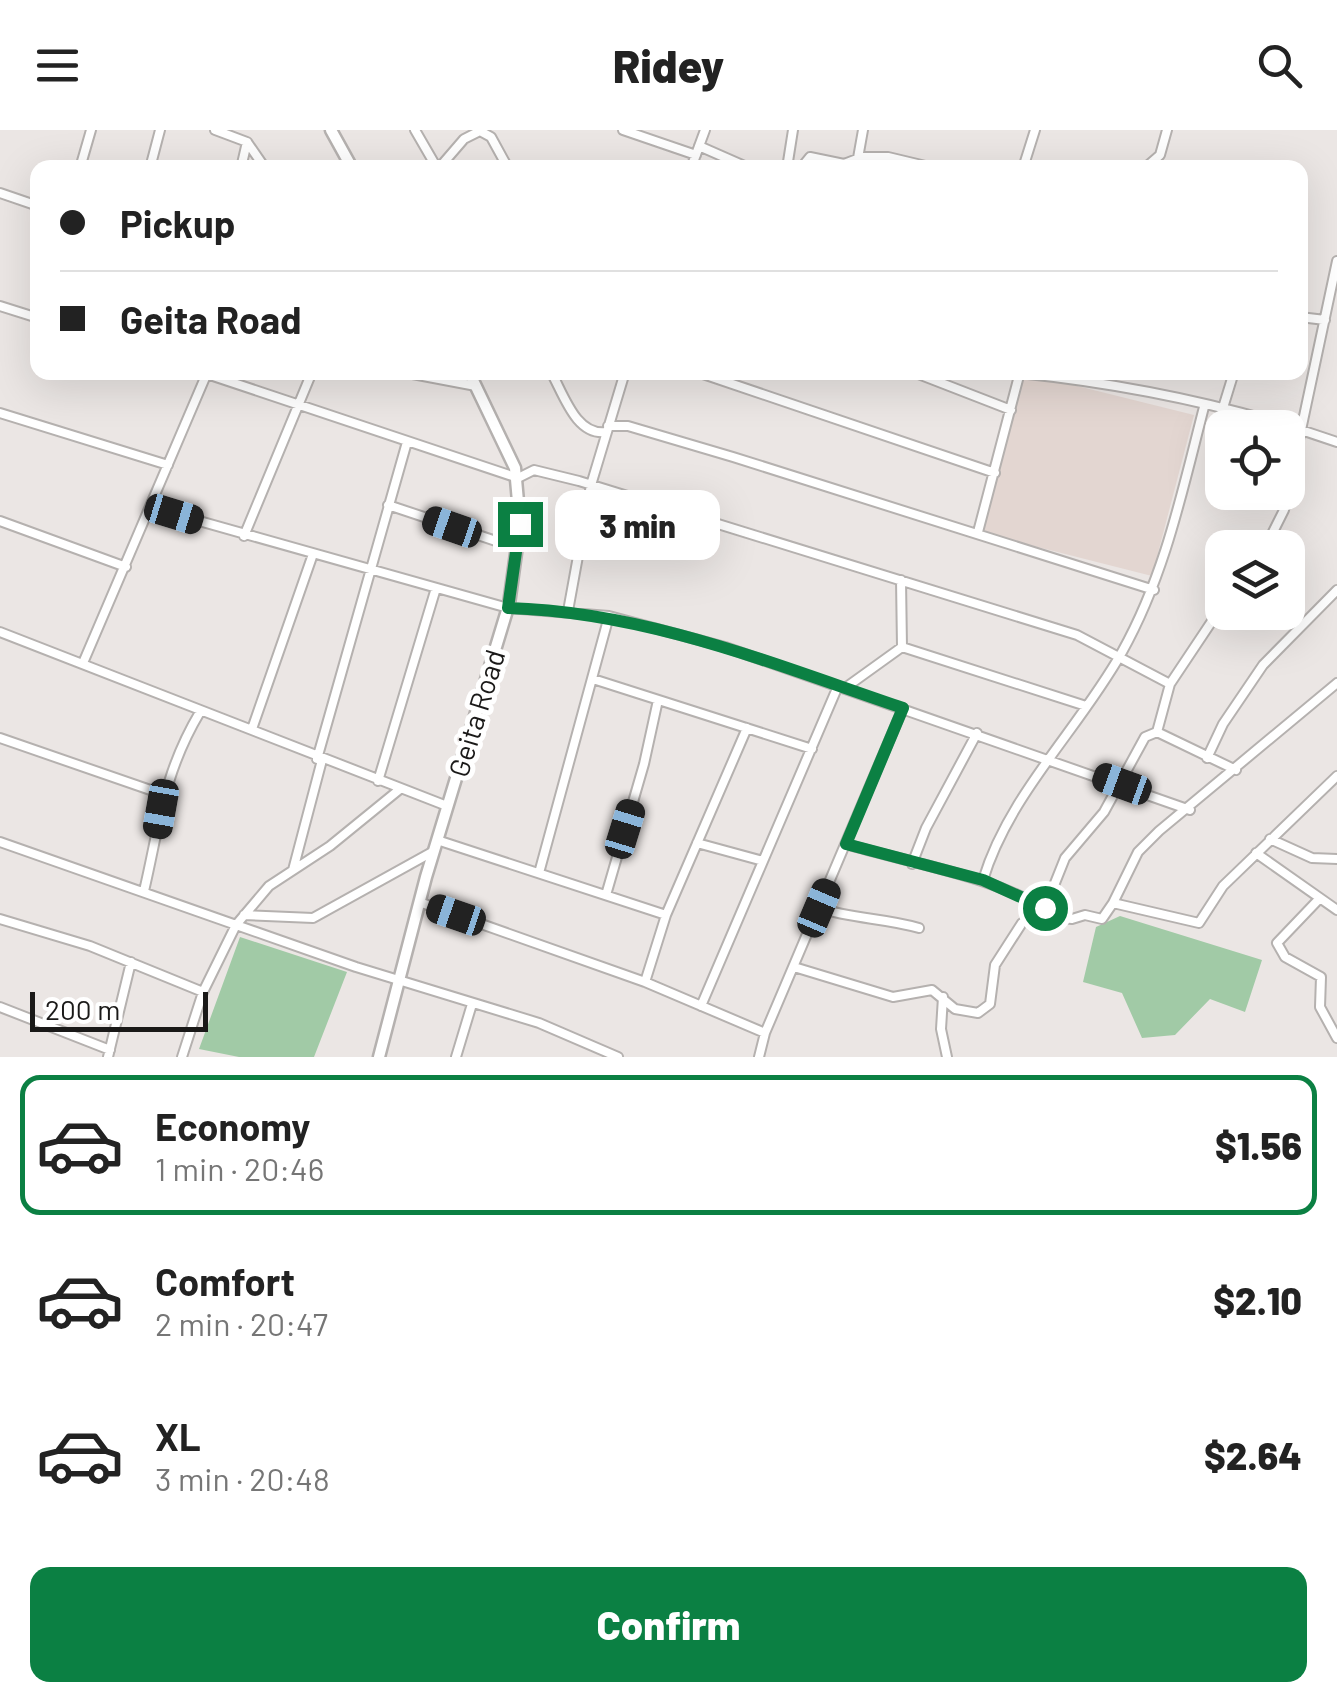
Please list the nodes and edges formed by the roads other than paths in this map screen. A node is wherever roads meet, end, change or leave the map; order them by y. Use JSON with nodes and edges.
{"nodes":[{"id":1,"x":90,"y":130,"type":"edge"},
{"id":2,"x":160,"y":130,"type":"edge"},
{"id":3,"x":216,"y":130,"type":"edge"},
{"id":4,"x":331,"y":130,"type":"edge"},
{"id":5,"x":415,"y":130,"type":"edge"},
{"id":6,"x":623,"y":130,"type":"edge"},
{"id":7,"x":704,"y":130,"type":"edge"},
{"id":8,"x":793,"y":130,"type":"edge"},
{"id":9,"x":863,"y":130,"type":"edge"},
{"id":10,"x":1034,"y":130,"type":"edge"},
{"id":11,"x":1167,"y":130,"type":"edge"},
{"id":12,"x":247,"y":142,"type":"junction"},
{"id":13,"x":697,"y":150,"type":"junction"},
{"id":14,"x":878,"y":157,"type":"junction"},
{"id":15,"x":858,"y":158,"type":"junction"},
{"id":16,"x":82,"y":160,"type":"edge"},
{"id":17,"x":152,"y":160,"type":"edge"},
{"id":18,"x":242,"y":160,"type":"edge"},
{"id":19,"x":259,"y":160,"type":"edge"},
{"id":20,"x":348,"y":160,"type":"edge"},
{"id":21,"x":433,"y":160,"type":"edge"},
{"id":22,"x":445,"y":160,"type":"edge"},
{"id":23,"x":504,"y":160,"type":"edge"},
{"id":24,"x":694,"y":160,"type":"edge"},
{"id":25,"x":726,"y":160,"type":"edge"},
{"id":26,"x":789,"y":160,"type":"edge"},
{"id":27,"x":853,"y":160,"type":"edge"},
{"id":28,"x":877,"y":160,"type":"edge"},
{"id":29,"x":893,"y":160,"type":"edge"},
{"id":30,"x":1025,"y":160,"type":"edge"},
{"id":31,"x":1154,"y":160,"type":"edge"},
{"id":32,"x":0,"y":193,"type":"edge"},
{"id":33,"x":30,"y":203,"type":"edge"},
{"id":34,"x":1337,"y":261,"type":"edge"},
{"id":35,"x":1334,"y":282,"type":"edge"},
{"id":36,"x":0,"y":306,"type":"edge"},
{"id":37,"x":30,"y":315,"type":"edge"},
{"id":38,"x":1308,"y":318,"type":"edge"},
{"id":39,"x":1325,"y":320,"type":"junction"},
{"id":40,"x":202,"y":380,"type":"edge"},
{"id":41,"x":227,"y":380,"type":"edge"},
{"id":42,"x":309,"y":380,"type":"edge"},
{"id":43,"x":444,"y":380,"type":"edge"},
{"id":44,"x":473,"y":380,"type":"edge"},
{"id":45,"x":556,"y":380,"type":"edge"},
{"id":46,"x":622,"y":380,"type":"edge"},
{"id":47,"x":721,"y":380,"type":"edge"},
{"id":48,"x":933,"y":380,"type":"edge"},
{"id":49,"x":1018,"y":380,"type":"edge"},
{"id":50,"x":1076,"y":380,"type":"edge"},
{"id":51,"x":1232,"y":380,"type":"edge"},
{"id":52,"x":476,"y":386,"type":"junction"},
{"id":53,"x":301,"y":403,"type":"junction"},
{"id":54,"x":1204,"y":406,"type":"junction"},
{"id":55,"x":1010,"y":410,"type":"junction"},
{"id":56,"x":1218,"y":410,"type":"edge"},
{"id":57,"x":1222,"y":410,"type":"edge"},
{"id":58,"x":0,"y":413,"type":"edge"},
{"id":59,"x":1305,"y":425,"type":"edge"},
{"id":60,"x":607,"y":429,"type":"junction"},
{"id":61,"x":1305,"y":430,"type":"edge"},
{"id":62,"x":408,"y":442,"type":"junction"},
{"id":63,"x":1337,"y":442,"type":"edge"},
{"id":64,"x":168,"y":464,"type":"junction"},
{"id":65,"x":995,"y":472,"type":"junction"},
{"id":66,"x":518,"y":478,"type":"junction"},
{"id":67,"x":591,"y":485,"type":"junction"},
{"id":68,"x":388,"y":505,"type":"junction"},
{"id":69,"x":153,"y":508,"type":"junction"},
{"id":70,"x":0,"y":521,"type":"edge"},
{"id":71,"x":978,"y":532,"type":"junction"},
{"id":72,"x":244,"y":536,"type":"junction"},
{"id":73,"x":517,"y":548,"type":"junction"},
{"id":74,"x":313,"y":554,"type":"junction"},
{"id":75,"x":126,"y":567,"type":"junction"},
{"id":76,"x":372,"y":570,"type":"junction"},
{"id":77,"x":901,"y":580,"type":"junction"},
{"id":78,"x":436,"y":588,"type":"junction"},
{"id":79,"x":1154,"y":590,"type":"junction"},
{"id":80,"x":1337,"y":590,"type":"edge"},
{"id":81,"x":508,"y":608,"type":"junction"},
{"id":82,"x":568,"y":611,"type":"junction"},
{"id":83,"x":609,"y":616,"type":"junction"},
{"id":84,"x":1206,"y":630,"type":"edge"},
{"id":85,"x":0,"y":632,"type":"edge"},
{"id":86,"x":902,"y":647,"type":"junction"},
{"id":87,"x":1120,"y":657,"type":"junction"},
{"id":88,"x":84,"y":663,"type":"junction"},
{"id":89,"x":593,"y":679,"type":"junction"},
{"id":90,"x":1337,"y":683,"type":"edge"},
{"id":91,"x":1170,"y":684,"type":"junction"},
{"id":92,"x":842,"y":687,"type":"junction"},
{"id":93,"x":658,"y":700,"type":"junction"},
{"id":94,"x":1086,"y":706,"type":"junction"},
{"id":95,"x":903,"y":708,"type":"junction"},
{"id":96,"x":200,"y":712,"type":"junction"},
{"id":97,"x":747,"y":728,"type":"junction"},
{"id":98,"x":252,"y":729,"type":"junction"},
{"id":99,"x":1158,"y":732,"type":"junction"},
{"id":100,"x":977,"y":733,"type":"junction"},
{"id":101,"x":0,"y":738,"type":"edge"},
{"id":102,"x":812,"y":749,"type":"junction"},
{"id":103,"x":1048,"y":758,"type":"junction"},
{"id":104,"x":1208,"y":758,"type":"junction"},
{"id":105,"x":320,"y":760,"type":"junction"},
{"id":106,"x":1236,"y":770,"type":"junction"},
{"id":107,"x":1337,"y":776,"type":"edge"},
{"id":108,"x":378,"y":781,"type":"junction"},
{"id":109,"x":1122,"y":784,"type":"junction"},
{"id":110,"x":400,"y":789,"type":"junction"},
{"id":111,"x":162,"y":794,"type":"junction"},
{"id":112,"x":447,"y":806,"type":"junction"},
{"id":113,"x":1190,"y":810,"type":"junction"},
{"id":114,"x":1270,"y":839,"type":"junction"},
{"id":115,"x":0,"y":842,"type":"edge"},
{"id":116,"x":697,"y":843,"type":"junction"},
{"id":117,"x":846,"y":844,"type":"junction"},
{"id":118,"x":436,"y":845,"type":"junction"},
{"id":119,"x":1256,"y":853,"type":"junction"},
{"id":120,"x":1337,"y":859,"type":"edge"},
{"id":121,"x":764,"y":861,"type":"junction"},
{"id":122,"x":912,"y":864,"type":"junction"},
{"id":123,"x":293,"y":870,"type":"junction"},
{"id":124,"x":538,"y":873,"type":"junction"},
{"id":125,"x":983,"y":880,"type":"junction"},
{"id":126,"x":144,"y":892,"type":"junction"},
{"id":127,"x":606,"y":895,"type":"junction"},
{"id":128,"x":1320,"y":898,"type":"junction"},
{"id":129,"x":419,"y":902,"type":"junction"},
{"id":130,"x":1113,"y":904,"type":"junction"},
{"id":131,"x":819,"y":908,"type":"junction"},
{"id":132,"x":1337,"y":910,"type":"edge"},
{"id":133,"x":1043,"y":912,"type":"junction"},
{"id":134,"x":666,"y":915,"type":"junction"},
{"id":135,"x":244,"y":916,"type":"junction"},
{"id":136,"x":0,"y":918,"type":"edge"},
{"id":137,"x":236,"y":924,"type":"junction"},
{"id":138,"x":919,"y":928,"type":"dead end"},
{"id":139,"x":131,"y":962,"type":"junction"},
{"id":140,"x":794,"y":967,"type":"junction"},
{"id":141,"x":399,"y":981,"type":"junction"},
{"id":142,"x":645,"y":982,"type":"junction"},
{"id":143,"x":203,"y":992,"type":"junction"},
{"id":144,"x":942,"y":997,"type":"junction"},
{"id":145,"x":472,"y":1004,"type":"junction"},
{"id":146,"x":701,"y":1006,"type":"junction"},
{"id":147,"x":0,"y":1007,"type":"edge"},
{"id":148,"x":765,"y":1033,"type":"junction"},
{"id":149,"x":1337,"y":1038,"type":"edge"},
{"id":150,"x":109,"y":1054,"type":"edge"},
{"id":151,"x":182,"y":1057,"type":"edge"},
{"id":152,"x":379,"y":1057,"type":"edge"},
{"id":153,"x":456,"y":1057,"type":"edge"},
{"id":154,"x":618,"y":1057,"type":"edge"},
{"id":155,"x":759,"y":1057,"type":"edge"},
{"id":156,"x":947,"y":1057,"type":"edge"}],
"edges":[{"from":1,"to":16,"type":"street"},
{"from":2,"to":17,"type":"street"},
{"from":3,"to":12,"type":"street"},
{"from":4,"to":20,"type":"main road"},
{"from":5,"to":21,"type":"street"},
{"from":6,"to":13,"type":"street"},
{"from":7,"to":13,"type":"street"},
{"from":8,"to":26,"type":"street"},
{"from":9,"to":15,"type":"street"},
{"from":10,"to":30,"type":"street"},
{"from":11,"to":31,"type":"street"},
{"from":12,"to":18,"type":"street"},
{"from":12,"to":19,"type":"street"},
{"from":13,"to":24,"type":"street"},
{"from":13,"to":25,"type":"street"},
{"from":14,"to":15,"type":"street"},
{"from":14,"to":28,"type":"street"},
{"from":14,"to":29,"type":"street"},
{"from":15,"to":27,"type":"street"},
{"from":22,"to":23,"type":"street"},
{"from":32,"to":33,"type":"street"},
{"from":34,"to":35,"type":"street"},
{"from":35,"to":39,"type":"street"},
{"from":36,"to":37,"type":"street"},
{"from":38,"to":39,"type":"street"},
{"from":39,"to":59,"type":"street"},
{"from":40,"to":64,"type":"street"},
{"from":41,"to":53,"type":"street"},
{"from":42,"to":53,"type":"street"},
{"from":43,"to":52,"type":"street"},
{"from":44,"to":52,"type":"main road","name":"Geita Road"},
{"from":45,"to":60,"type":"street"},
{"from":46,"to":60,"type":"street"},
{"from":47,"to":65,"type":"street"},
{"from":48,"to":55,"type":"street"},
{"from":49,"to":55,"type":"street"},
{"from":50,"to":54,"type":"street"},
{"from":51,"to":57,"type":"street"},
{"from":52,"to":66,"type":"main road","name":"Geita Road"},
{"from":53,"to":62,"type":"street"},
{"from":53,"to":72,"type":"street"},
{"from":54,"to":56,"type":"street"},
{"from":54,"to":79,"type":"street"},
{"from":55,"to":65,"type":"street"},
{"from":58,"to":64,"type":"street"},
{"from":60,"to":67,"type":"street"},
{"from":60,"to":71,"type":"street"},
{"from":61,"to":63,"type":"street"},
{"from":62,"to":66,"type":"street"},
{"from":62,"to":68,"type":"street"},
{"from":64,"to":69,"type":"street"},
{"from":65,"to":71,"type":"street"},
{"from":66,"to":67,"type":"street"},
{"from":66,"to":73,"type":"main road","name":"Geita Road"},
{"from":67,"to":77,"type":"street"},
{"from":67,"to":82,"type":"street"},
{"from":68,"to":73,"type":"street"},
{"from":68,"to":76,"type":"street"},
{"from":69,"to":72,"type":"street"},
{"from":69,"to":75,"type":"street"},
{"from":70,"to":75,"type":"street"},
{"from":71,"to":79,"type":"street"},
{"from":72,"to":74,"type":"street"},
{"from":73,"to":81,"type":"main road","name":"Geita Road"},
{"from":74,"to":76,"type":"street"},
{"from":74,"to":98,"type":"street"},
{"from":75,"to":88,"type":"street"},
{"from":76,"to":78,"type":"street"},
{"from":76,"to":105,"type":"street"},
{"from":77,"to":86,"type":"street"},
{"from":77,"to":87,"type":"street"},
{"from":78,"to":81,"type":"street"},
{"from":78,"to":108,"type":"street"},
{"from":79,"to":87,"type":"street"},
{"from":80,"to":104,"type":"street"},
{"from":81,"to":82,"type":"street"},
{"from":81,"to":112,"type":"main road","name":"Geita Road"},
{"from":82,"to":83,"type":"street"},
{"from":83,"to":89,"type":"street"},
{"from":83,"to":92,"type":"street"},
{"from":84,"to":91,"type":"street"},
{"from":85,"to":88,"type":"street"},
{"from":86,"to":92,"type":"street"},
{"from":86,"to":94,"type":"street"},
{"from":87,"to":91,"type":"street"},
{"from":87,"to":94,"type":"street"},
{"from":88,"to":96,"type":"street"},
{"from":89,"to":93,"type":"street"},
{"from":89,"to":124,"type":"street"},
{"from":90,"to":106,"type":"street"},
{"from":91,"to":99,"type":"street"},
{"from":92,"to":95,"type":"street"},
{"from":92,"to":102,"type":"street"},
{"from":93,"to":97,"type":"street"},
{"from":93,"to":127,"type":"street"},
{"from":94,"to":103,"type":"street"},
{"from":95,"to":100,"type":"street"},
{"from":95,"to":117,"type":"street"},
{"from":96,"to":98,"type":"street"},
{"from":96,"to":111,"type":"street"},
{"from":97,"to":102,"type":"street"},
{"from":97,"to":116,"type":"street"},
{"from":98,"to":105,"type":"street"},
{"from":99,"to":104,"type":"street"},
{"from":99,"to":109,"type":"street"},
{"from":100,"to":103,"type":"street"},
{"from":100,"to":122,"type":"street"},
{"from":101,"to":111,"type":"street"},
{"from":102,"to":121,"type":"street"},
{"from":103,"to":109,"type":"street"},
{"from":103,"to":125,"type":"street"},
{"from":104,"to":106,"type":"street"},
{"from":105,"to":108,"type":"street"},
{"from":105,"to":123,"type":"street"},
{"from":106,"to":113,"type":"street"},
{"from":107,"to":114,"type":"street"},
{"from":108,"to":110,"type":"street"},
{"from":109,"to":113,"type":"street"},
{"from":109,"to":133,"type":"street"},
{"from":110,"to":112,"type":"street"},
{"from":110,"to":123,"type":"street"},
{"from":111,"to":126,"type":"street"},
{"from":112,"to":118,"type":"main road","name":"Geita Road"},
{"from":113,"to":130,"type":"street"},
{"from":114,"to":119,"type":"street"},
{"from":114,"to":120,"type":"street"},
{"from":115,"to":126,"type":"street"},
{"from":116,"to":121,"type":"street"},
{"from":116,"to":134,"type":"street"},
{"from":117,"to":122,"type":"street"},
{"from":117,"to":131,"type":"street"},
{"from":118,"to":124,"type":"street"},
{"from":118,"to":129,"type":"main road","name":"Geita Road"},
{"from":118,"to":135,"type":"street"},
{"from":119,"to":128,"type":"street"},
{"from":119,"to":130,"type":"street"},
{"from":121,"to":146,"type":"street"},
{"from":122,"to":125,"type":"street"},
{"from":123,"to":135,"type":"street"},
{"from":124,"to":127,"type":"street"},
{"from":125,"to":133,"type":"street"},
{"from":126,"to":137,"type":"street"},
{"from":127,"to":134,"type":"street"},
{"from":128,"to":132,"type":"street"},
{"from":128,"to":149,"type":"street"},
{"from":129,"to":141,"type":"main road","name":"Geita Road"},
{"from":129,"to":142,"type":"street"},
{"from":130,"to":133,"type":"street"},
{"from":131,"to":138,"type":"street"},
{"from":131,"to":140,"type":"street"},
{"from":133,"to":144,"type":"street"},
{"from":134,"to":142,"type":"street"},
{"from":135,"to":137,"type":"street"},
{"from":136,"to":139,"type":"street"},
{"from":137,"to":141,"type":"street"},
{"from":137,"to":143,"type":"street"},
{"from":139,"to":143,"type":"street"},
{"from":139,"to":150,"type":"street"},
{"from":140,"to":144,"type":"street"},
{"from":140,"to":148,"type":"street"},
{"from":141,"to":145,"type":"street"},
{"from":141,"to":152,"type":"main road","name":"Geita Road"},
{"from":142,"to":146,"type":"street"},
{"from":143,"to":151,"type":"street"},
{"from":144,"to":156,"type":"street"},
{"from":145,"to":153,"type":"street"},
{"from":145,"to":154,"type":"street"},
{"from":146,"to":148,"type":"street"},
{"from":147,"to":150,"type":"street"},
{"from":148,"to":155,"type":"street"}]}
